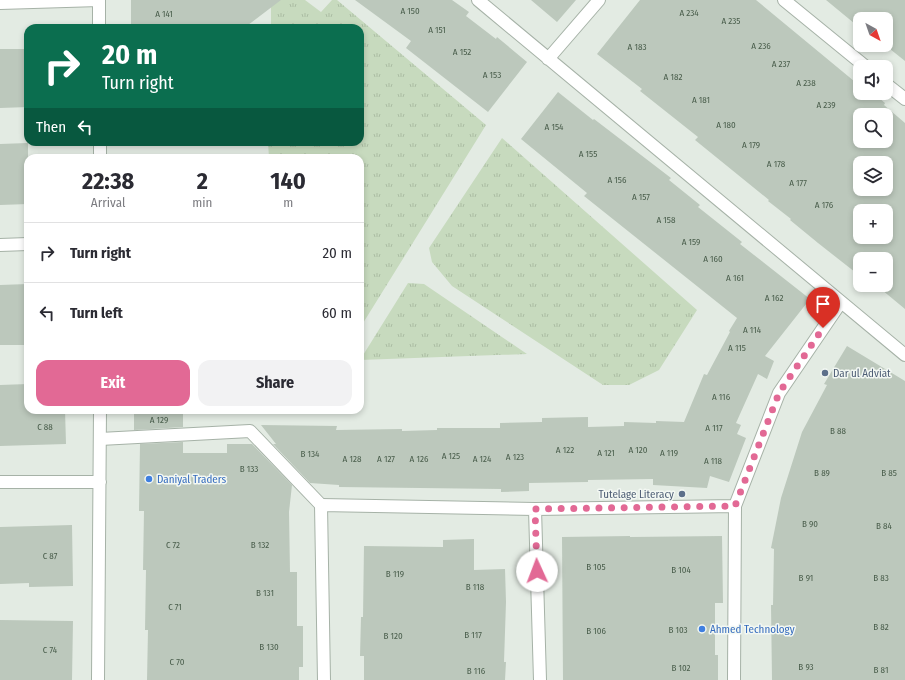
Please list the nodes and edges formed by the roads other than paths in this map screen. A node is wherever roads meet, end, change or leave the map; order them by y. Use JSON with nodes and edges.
{"nodes":[{"id":1,"x":478,"y":0,"type":"edge"},
{"id":2,"x":599,"y":0,"type":"edge"},
{"id":3,"x":784,"y":0,"type":"edge"},
{"id":4,"x":0,"y":3,"type":"edge"},
{"id":5,"x":99,"y":24,"type":"edge"},
{"id":6,"x":548,"y":59,"type":"junction"},
{"id":7,"x":857,"y":60,"type":"edge"},
{"id":8,"x":893,"y":90,"type":"edge"},
{"id":9,"x":905,"y":99,"type":"edge"},
{"id":10,"x":24,"y":244,"type":"edge"},
{"id":11,"x":0,"y":245,"type":"edge"},
{"id":12,"x":841,"y":302,"type":"junction"},
{"id":13,"x":905,"y":355,"type":"edge"},
{"id":14,"x":100,"y":414,"type":"edge"},
{"id":15,"x":100,"y":439,"type":"junction"},
{"id":16,"x":0,"y":482,"type":"edge"},
{"id":17,"x":100,"y":482,"type":"junction"},
{"id":18,"x":321,"y":505,"type":"junction"},
{"id":19,"x":735,"y":506,"type":"junction"},
{"id":20,"x":535,"y":509,"type":"junction"},
{"id":21,"x":98,"y":680,"type":"edge"},
{"id":22,"x":324,"y":680,"type":"edge"},
{"id":23,"x":540,"y":680,"type":"edge"},
{"id":24,"x":734,"y":680,"type":"edge"}],
"edges":[{"from":1,"to":6,"type":"street"},
{"from":2,"to":6,"type":"street"},
{"from":3,"to":7,"type":"street"},
{"from":4,"to":5,"type":"street"},
{"from":6,"to":12,"type":"street"},
{"from":8,"to":9,"type":"street"},
{"from":10,"to":11,"type":"street"},
{"from":12,"to":13,"type":"street"},
{"from":12,"to":19,"type":"street"},
{"from":14,"to":15,"type":"street"},
{"from":15,"to":17,"type":"street"},
{"from":15,"to":18,"type":"street"},
{"from":16,"to":17,"type":"street"},
{"from":17,"to":21,"type":"street"},
{"from":18,"to":20,"type":"street"},
{"from":18,"to":22,"type":"street"},
{"from":19,"to":20,"type":"street"},
{"from":19,"to":24,"type":"street"},
{"from":20,"to":23,"type":"street"}]}
